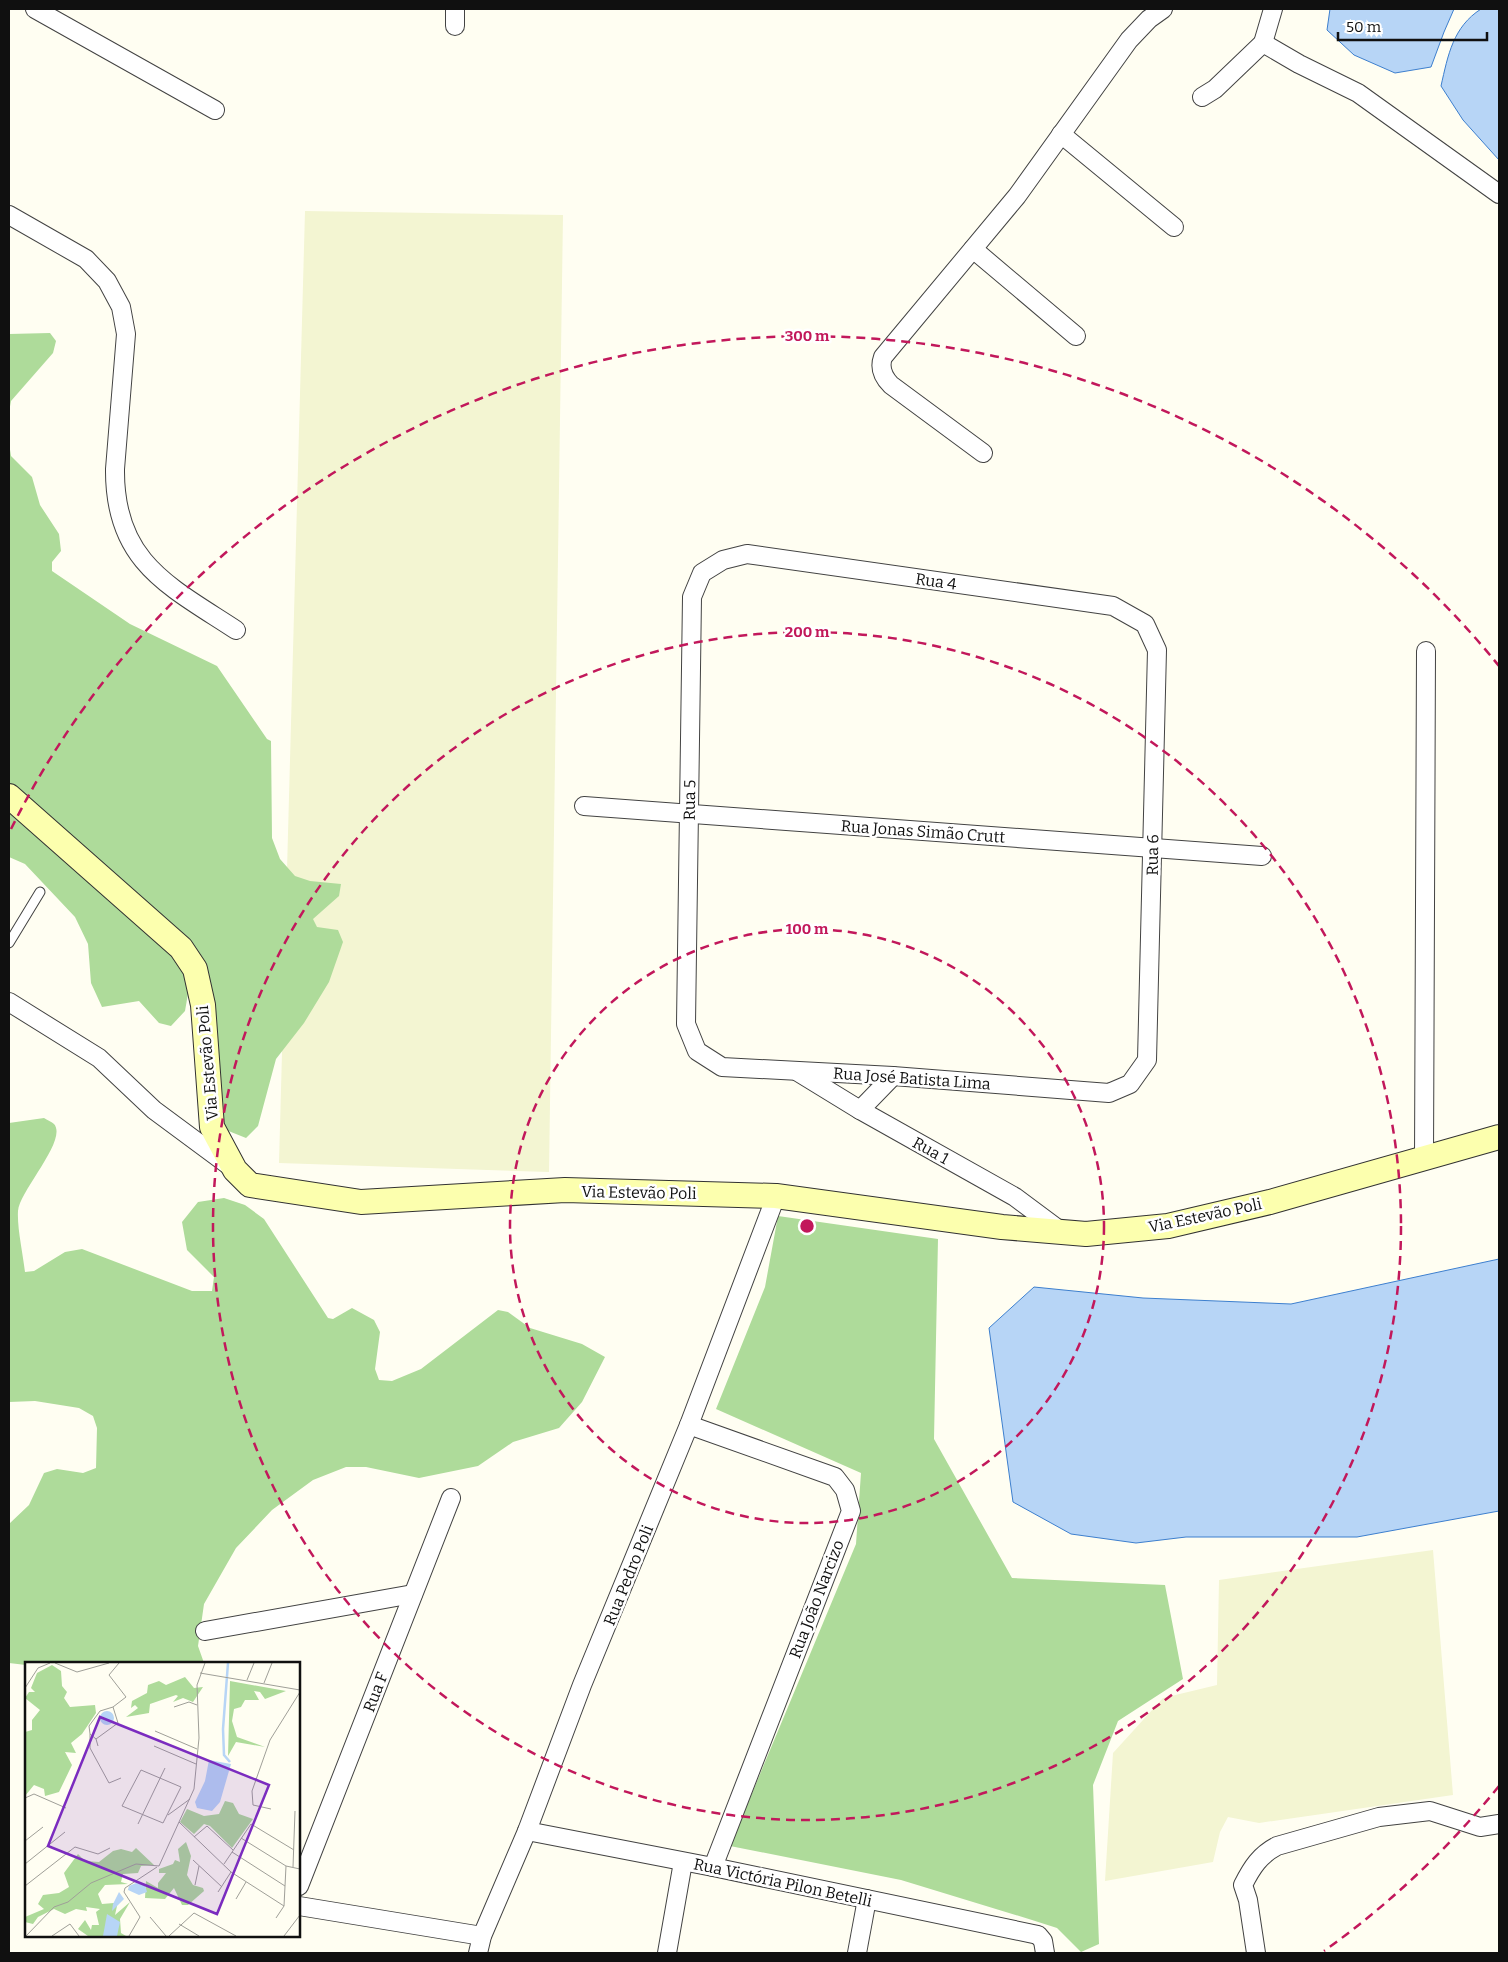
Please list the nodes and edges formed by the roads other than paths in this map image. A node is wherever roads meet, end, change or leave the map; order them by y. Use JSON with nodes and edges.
{"nodes":[{"id":1,"x":35,"y":9,"type":"edge"},
{"id":2,"x":1163,"y":9,"type":"edge"},
{"id":3,"x":1273,"y":9,"type":"edge"},
{"id":4,"x":1262,"y":43,"type":"junction"},
{"id":5,"x":1202,"y":97,"type":"dead end"},
{"id":6,"x":215,"y":110,"type":"dead end"},
{"id":7,"x":1061,"y":134,"type":"junction"},
{"id":8,"x":1499,"y":194,"type":"edge"},
{"id":9,"x":9,"y":215,"type":"edge"},
{"id":10,"x":1174,"y":227,"type":"dead end"},
{"id":11,"x":973,"y":249,"type":"junction"},
{"id":12,"x":1076,"y":336,"type":"dead end"},
{"id":13,"x":983,"y":453,"type":"dead end"},
{"id":14,"x":723,"y":560,"type":"joint"},
{"id":15,"x":1145,"y":624,"type":"joint"},
{"id":16,"x":236,"y":630,"type":"dead end"},
{"id":17,"x":1426,"y":651,"type":"dead end"},
{"id":18,"x":9,"y":796,"type":"edge"},
{"id":19,"x":584,"y":806,"type":"dead end"},
{"id":20,"x":689,"y":815,"type":"junction"},
{"id":21,"x":1152,"y":848,"type":"junction"},
{"id":22,"x":1262,"y":856,"type":"dead end"},
{"id":23,"x":40,"y":892,"type":"dead end"},
{"id":24,"x":9,"y":943,"type":"edge"},
{"id":25,"x":9,"y":1002,"type":"edge"},
{"id":26,"x":697,"y":1051,"type":"joint"},
{"id":27,"x":797,"y":1072,"type":"junction"},
{"id":28,"x":893,"y":1076,"type":"junction"},
{"id":29,"x":1130,"y":1084,"type":"joint"},
{"id":30,"x":860,"y":1110,"type":"junction"},
{"id":31,"x":1499,"y":1136,"type":"edge"},
{"id":32,"x":1424,"y":1159,"type":"junction"},
{"id":33,"x":234,"y":1170,"type":"junction"},
{"id":34,"x":776,"y":1196,"type":"junction"},
{"id":35,"x":1063,"y":1232,"type":"junction"},
{"id":36,"x":689,"y":1425,"type":"junction"},
{"id":37,"x":451,"y":1498,"type":"dead end"},
{"id":38,"x":413,"y":1594,"type":"junction"},
{"id":39,"x":205,"y":1631,"type":"dead end"},
{"id":40,"x":1499,"y":1824,"type":"edge"},
{"id":41,"x":527,"y":1831,"type":"junction"},
{"id":42,"x":683,"y":1862,"type":"junction"},
{"id":43,"x":713,"y":1867,"type":"junction"},
{"id":44,"x":300,"y":1883,"type":"edge"},
{"id":45,"x":866,"y":1899,"type":"junction"},
{"id":46,"x":300,"y":1906,"type":"edge"},
{"id":47,"x":480,"y":1945,"type":"edge"},
{"id":48,"x":666,"y":1953,"type":"edge"},
{"id":49,"x":856,"y":1953,"type":"edge"},
{"id":50,"x":1045,"y":1953,"type":"edge"},
{"id":51,"x":1256,"y":1953,"type":"edge"}],
"edges":[{"from":1,"to":6,"type":"street"},
{"from":2,"to":7,"type":"street"},
{"from":3,"to":4,"type":"street"},
{"from":4,"to":5,"type":"street"},
{"from":4,"to":8,"type":"street"},
{"from":7,"to":10,"type":"street"},
{"from":7,"to":11,"type":"street"},
{"from":9,"to":16,"type":"street"},
{"from":11,"to":12,"type":"street"},
{"from":11,"to":13,"type":"street"},
{"from":14,"to":15,"type":"street","name":"Rua 4"},
{"from":14,"to":20,"type":"street","name":"Rua 5"},
{"from":15,"to":21,"type":"street","name":"Rua 6"},
{"from":17,"to":32,"type":"street"},
{"from":18,"to":33,"type":"main road","name":"Via Estevão Poli"},
{"from":19,"to":20,"type":"street","name":"Rua Jonas Simão Crutt"},
{"from":20,"to":21,"type":"street","name":"Rua Jonas Simão Crutt"},
{"from":20,"to":26,"type":"street","name":"Rua 5"},
{"from":21,"to":22,"type":"street","name":"Rua Jonas Simão Crutt"},
{"from":21,"to":29,"type":"street","name":"Rua 6"},
{"from":23,"to":24,"type":"lane"},
{"from":25,"to":33,"type":"street"},
{"from":26,"to":27,"type":"street","name":"Rua José Batista Lima"},
{"from":27,"to":28,"type":"street","name":"Rua José Batista Lima"},
{"from":27,"to":30,"type":"street","name":"Rua 1"},
{"from":28,"to":29,"type":"street","name":"Rua José Batista Lima"},
{"from":28,"to":30,"type":"street"},
{"from":30,"to":35,"type":"street","name":"Rua 1"},
{"from":31,"to":32,"type":"main road","name":"Via Estevão Poli"},
{"from":32,"to":35,"type":"main road","name":"Via Estevão Poli"},
{"from":33,"to":34,"type":"main road","name":"Via Estevão Poli"},
{"from":34,"to":35,"type":"main road","name":"Via Estevão Poli"},
{"from":34,"to":36,"type":"street","name":"Rua Pedro Poli"},
{"from":36,"to":41,"type":"street","name":"Rua Pedro Poli"},
{"from":36,"to":43,"type":"street","name":"Rua João Narcizo"},
{"from":37,"to":38,"type":"street","name":"Rua F"},
{"from":38,"to":39,"type":"street"},
{"from":38,"to":44,"type":"street","name":"Rua F"},
{"from":40,"to":51,"type":"street"},
{"from":41,"to":42,"type":"street","name":"Rua Victória Pilon Betelli"},
{"from":41,"to":47,"type":"street","name":"Rua Pedro Poli"},
{"from":42,"to":43,"type":"street","name":"Rua Victória Pilon Betelli"},
{"from":42,"to":48,"type":"street"},
{"from":43,"to":45,"type":"street","name":"Rua Victória Pilon Betelli"},
{"from":45,"to":49,"type":"street"},
{"from":45,"to":50,"type":"street","name":"Rua Victória Pilon Betelli"},
{"from":46,"to":47,"type":"street"}]}
